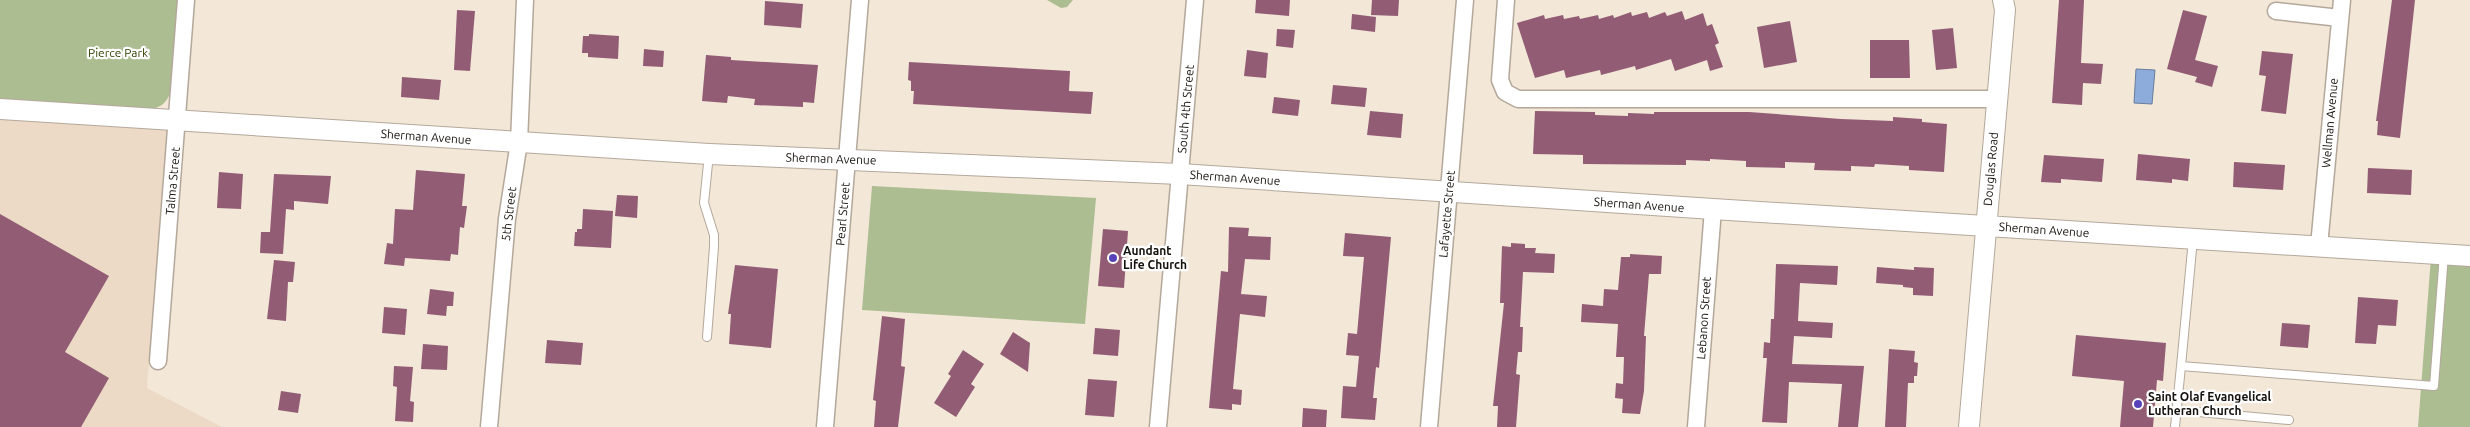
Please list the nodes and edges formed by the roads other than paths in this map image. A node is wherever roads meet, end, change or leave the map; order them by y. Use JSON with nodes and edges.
{"nodes":[{"id":1,"x":186,"y":0,"type":"edge"},
{"id":2,"x":525,"y":0,"type":"edge"},
{"id":3,"x":860,"y":0,"type":"edge"},
{"id":4,"x":1195,"y":0,"type":"edge"},
{"id":5,"x":1465,"y":0,"type":"edge"},
{"id":6,"x":1506,"y":0,"type":"edge"},
{"id":7,"x":2003,"y":0,"type":"edge"},
{"id":8,"x":2342,"y":0,"type":"edge"},
{"id":9,"x":2276,"y":11,"type":"dead end"},
{"id":10,"x":2340,"y":18,"type":"junction"},
{"id":11,"x":1997,"y":99,"type":"junction"},
{"id":12,"x":0,"y":109,"type":"edge"},
{"id":13,"x":178,"y":121,"type":"junction"},
{"id":14,"x":519,"y":142,"type":"junction"},
{"id":15,"x":709,"y":154,"type":"junction"},
{"id":16,"x":848,"y":159,"type":"junction"},
{"id":17,"x":1180,"y":174,"type":"junction"},
{"id":18,"x":1449,"y":192,"type":"junction"},
{"id":19,"x":1713,"y":210,"type":"junction"},
{"id":20,"x":1986,"y":226,"type":"junction"},
{"id":21,"x":2193,"y":239,"type":"junction"},
{"id":22,"x":2319,"y":246,"type":"junction"},
{"id":23,"x":2444,"y":254,"type":"junction"},
{"id":24,"x":2470,"y":256,"type":"edge"},
{"id":25,"x":707,"y":336,"type":"dead end"},
{"id":26,"x":158,"y":362,"type":"dead end"},
{"id":27,"x":2181,"y":366,"type":"junction"},
{"id":28,"x":2176,"y":410,"type":"junction"},
{"id":29,"x":2289,"y":420,"type":"dead end"},
{"id":30,"x":489,"y":427,"type":"edge"},
{"id":31,"x":825,"y":427,"type":"edge"},
{"id":32,"x":1158,"y":427,"type":"edge"},
{"id":33,"x":1429,"y":427,"type":"edge"},
{"id":34,"x":1696,"y":427,"type":"edge"},
{"id":35,"x":1969,"y":427,"type":"edge"},
{"id":36,"x":2175,"y":427,"type":"edge"}],
"edges":[{"from":1,"to":13,"type":"street","name":"Talma Street"},
{"from":2,"to":14,"type":"street","name":"5th Street"},
{"from":3,"to":16,"type":"street","name":"Pearl Street"},
{"from":4,"to":17,"type":"street","name":"South 4th Street"},
{"from":5,"to":18,"type":"street","name":"Lafayette Street"},
{"from":6,"to":11,"type":"street"},
{"from":7,"to":11,"type":"street","name":"Douglas Road"},
{"from":8,"to":10,"type":"street","name":"Wellman Avenue"},
{"from":9,"to":10,"type":"street"},
{"from":10,"to":22,"type":"street","name":"Wellman Avenue"},
{"from":11,"to":20,"type":"street","name":"Douglas Road"},
{"from":12,"to":13,"type":"street","name":"Sherman Avenue"},
{"from":13,"to":14,"type":"street","name":"Sherman Avenue"},
{"from":13,"to":26,"type":"street","name":"Talma Street"},
{"from":14,"to":15,"type":"street","name":"Sherman Avenue"},
{"from":14,"to":30,"type":"street","name":"5th Street"},
{"from":15,"to":16,"type":"street","name":"Sherman Avenue"},
{"from":15,"to":25,"type":"lane"},
{"from":16,"to":17,"type":"street","name":"Sherman Avenue"},
{"from":16,"to":31,"type":"street","name":"Pearl Street"},
{"from":17,"to":18,"type":"street","name":"Sherman Avenue"},
{"from":17,"to":32,"type":"street","name":"South 4th Street"},
{"from":18,"to":19,"type":"street","name":"Sherman Avenue"},
{"from":18,"to":33,"type":"street","name":"Lafayette Street"},
{"from":19,"to":20,"type":"street","name":"Sherman Avenue"},
{"from":19,"to":34,"type":"street","name":"Lebanon Street"},
{"from":20,"to":21,"type":"street","name":"Sherman Avenue"},
{"from":20,"to":35,"type":"street","name":"Douglas Road"},
{"from":21,"to":22,"type":"street","name":"Sherman Avenue"},
{"from":21,"to":27,"type":"lane"},
{"from":22,"to":23,"type":"street","name":"Sherman Avenue"},
{"from":23,"to":24,"type":"street","name":"Sherman Avenue"},
{"from":23,"to":27,"type":"lane"},
{"from":27,"to":28,"type":"lane"},
{"from":28,"to":29,"type":"lane"},
{"from":28,"to":36,"type":"lane"}]}
